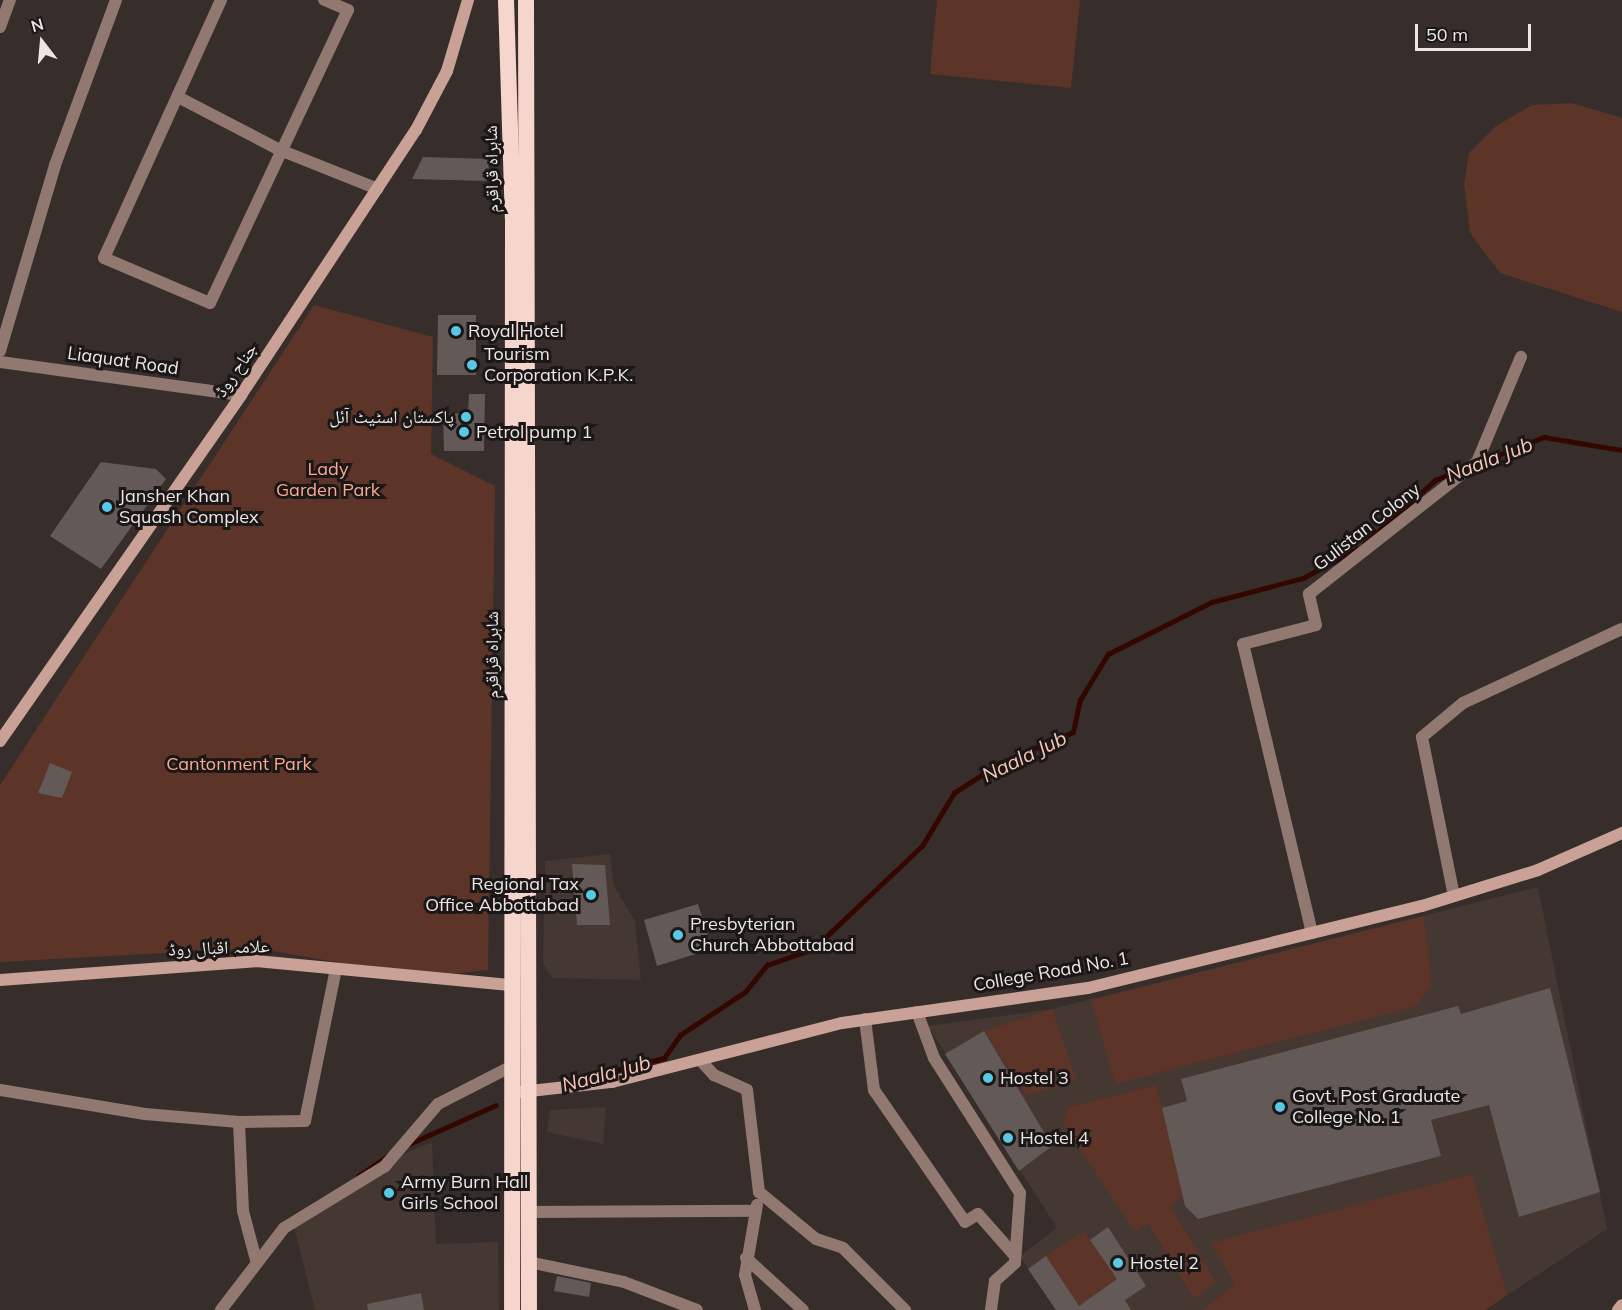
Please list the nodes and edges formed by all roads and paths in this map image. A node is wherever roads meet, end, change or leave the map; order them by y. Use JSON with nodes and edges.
{"nodes":[{"id":1,"x":10,"y":0,"type":"edge"},
{"id":2,"x":116,"y":0,"type":"edge"},
{"id":3,"x":221,"y":0,"type":"edge"},
{"id":4,"x":324,"y":0,"type":"edge"},
{"id":5,"x":468,"y":0,"type":"edge"},
{"id":6,"x":507,"y":0,"type":"edge"},
{"id":7,"x":526,"y":0,"type":"edge"},
{"id":8,"x":0,"y":27,"type":"edge"},
{"id":9,"x":178,"y":97,"type":"junction"},
{"id":10,"x":280,"y":150,"type":"junction"},
{"id":11,"x":378,"y":189,"type":"junction"},
{"id":12,"x":0,"y":351,"type":"edge"},
{"id":13,"x":1521,"y":357,"type":"dead end"},
{"id":14,"x":0,"y":362,"type":"edge"},
{"id":15,"x":241,"y":395,"type":"junction"},
{"id":16,"x":1622,"y":629,"type":"edge"},
{"id":17,"x":0,"y":741,"type":"edge"},
{"id":18,"x":1622,"y":833,"type":"edge"},
{"id":19,"x":1454,"y":896,"type":"junction"},
{"id":20,"x":1312,"y":933,"type":"junction"},
{"id":21,"x":336,"y":969,"type":"junction"},
{"id":22,"x":0,"y":980,"type":"edge"},
{"id":23,"x":510,"y":985,"type":"junction"},
{"id":24,"x":917,"y":1012,"type":"junction"},
{"id":25,"x":866,"y":1019,"type":"junction"},
{"id":26,"x":700,"y":1060,"type":"junction"},
{"id":27,"x":510,"y":1067,"type":"junction"},
{"id":28,"x":0,"y":1090,"type":"edge"},
{"id":29,"x":519,"y":1092,"type":"junction"},
{"id":30,"x":239,"y":1122,"type":"junction"},
{"id":31,"x":759,"y":1192,"type":"junction"},
{"id":32,"x":756,"y":1211,"type":"junction"},
{"id":33,"x":528,"y":1212,"type":"junction"},
{"id":34,"x":1015,"y":1256,"type":"junction"},
{"id":35,"x":746,"y":1258,"type":"junction"},
{"id":36,"x":256,"y":1260,"type":"junction"},
{"id":37,"x":529,"y":1262,"type":"junction"},
{"id":38,"x":1622,"y":1305,"type":"edge"},
{"id":39,"x":221,"y":1310,"type":"edge"},
{"id":40,"x":512,"y":1310,"type":"edge"},
{"id":41,"x":529,"y":1310,"type":"edge"},
{"id":42,"x":694,"y":1310,"type":"edge"},
{"id":43,"x":756,"y":1310,"type":"edge"},
{"id":44,"x":802,"y":1310,"type":"edge"},
{"id":45,"x":905,"y":1310,"type":"edge"},
{"id":46,"x":991,"y":1310,"type":"edge"},
{"id":47,"x":1618,"y":1310,"type":"edge"}],
"edges":[{"from":1,"to":8,"type":"street"},
{"from":2,"to":12,"type":"street"},
{"from":3,"to":9,"type":"street"},
{"from":4,"to":10,"type":"street"},
{"from":5,"to":11,"type":"main road","name":"جناح روڈ"},
{"from":6,"to":23,"type":"highway","name":"شاہراہ قراقرم"},
{"from":7,"to":29,"type":"highway","name":"شاہراہ قراقرم"},
{"from":9,"to":10,"type":"street"},
{"from":9,"to":10,"type":"street"},
{"from":10,"to":11,"type":"street"},
{"from":11,"to":15,"type":"main road","name":"جناح روڈ"},
{"from":13,"to":20,"type":"street","name":"Gulistan Colony"},
{"from":14,"to":15,"type":"street","name":"Liaquat Road"},
{"from":15,"to":17,"type":"main road","name":"جناح روڈ"},
{"from":16,"to":19,"type":"street"},
{"from":18,"to":19,"type":"main road","name":"College Road No. 1"},
{"from":19,"to":20,"type":"main road","name":"College Road No. 1"},
{"from":20,"to":24,"type":"main road","name":"College Road No. 1"},
{"from":21,"to":22,"type":"main road","name":"علامہ اقبال روڈ"},
{"from":21,"to":23,"type":"main road","name":"علامہ اقبال روڈ"},
{"from":21,"to":30,"type":"street"},
{"from":23,"to":27,"type":"highway","name":"شاہراہ قراقرم"},
{"from":24,"to":25,"type":"main road","name":"College Road No. 1"},
{"from":24,"to":34,"type":"street"},
{"from":25,"to":26,"type":"main road","name":"College Road No. 1"},
{"from":25,"to":34,"type":"street"},
{"from":26,"to":29,"type":"main road","name":"College Road No. 1"},
{"from":26,"to":31,"type":"street"},
{"from":27,"to":29,"type":"highway","name":"شاہراہ قراقرم"},
{"from":27,"to":36,"type":"street"},
{"from":28,"to":30,"type":"street"},
{"from":29,"to":33,"type":"highway","name":"شاہراہ قراقرم"},
{"from":29,"to":40,"type":"highway","name":"شاہراہ قراقرم"},
{"from":30,"to":36,"type":"street"},
{"from":31,"to":32,"type":"street"},
{"from":31,"to":45,"type":"street"},
{"from":32,"to":33,"type":"street"},
{"from":32,"to":35,"type":"street"},
{"from":33,"to":37,"type":"highway","name":"شاہراہ قراقرم"},
{"from":34,"to":46,"type":"street"},
{"from":35,"to":43,"type":"street"},
{"from":35,"to":44,"type":"street"},
{"from":36,"to":39,"type":"street"},
{"from":37,"to":41,"type":"highway","name":"شاہراہ قراقرم"},
{"from":37,"to":42,"type":"street"},
{"from":38,"to":47,"type":"main road"}]}
